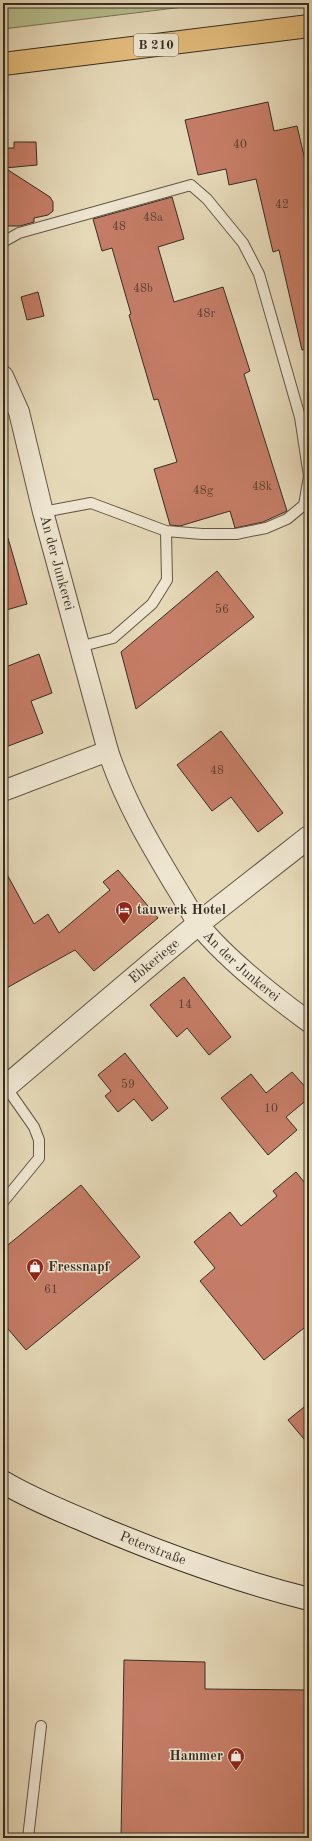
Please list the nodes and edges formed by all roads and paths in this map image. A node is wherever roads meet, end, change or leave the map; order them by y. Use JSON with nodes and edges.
{"nodes":[{"id":1,"x":309,"y":26,"type":"edge"},
{"id":2,"x":3,"y":64,"type":"edge"},
{"id":3,"x":3,"y":242,"type":"edge"},
{"id":4,"x":3,"y":376,"type":"edge"},
{"id":5,"x":43,"y":512,"type":"junction"},
{"id":6,"x":166,"y":530,"type":"junction"},
{"id":7,"x":79,"y":647,"type":"junction"},
{"id":8,"x":108,"y":751,"type":"junction"},
{"id":9,"x":3,"y":791,"type":"edge"},
{"id":10,"x":309,"y":837,"type":"edge"},
{"id":11,"x":198,"y":924,"type":"junction"},
{"id":12,"x":309,"y":1022,"type":"edge"},
{"id":13,"x":4,"y":1088,"type":"edge"},
{"id":14,"x":3,"y":1202,"type":"edge"},
{"id":15,"x":3,"y":1482,"type":"edge"},
{"id":16,"x":309,"y":1599,"type":"edge"},
{"id":17,"x":40,"y":1726,"type":"dead end"},
{"id":18,"x":28,"y":1838,"type":"edge"}],
"edges":[{"from":1,"to":2,"type":"main road","number":"B 210"},
{"from":3,"to":6,"type":"lane"},
{"from":4,"to":5,"type":"street","name":"An der Junkerei"},
{"from":5,"to":6,"type":"lane"},
{"from":5,"to":7,"type":"street","name":"An der Junkerei"},
{"from":6,"to":7,"type":"lane"},
{"from":7,"to":8,"type":"street","name":"An der Junkerei"},
{"from":8,"to":9,"type":"street"},
{"from":8,"to":11,"type":"street","name":"An der Junkerei"},
{"from":10,"to":11,"type":"street","name":"Ebkeriege"},
{"from":11,"to":12,"type":"street","name":"An der Junkerei"},
{"from":11,"to":13,"type":"street","name":"Ebkeriege"},
{"from":13,"to":14,"type":"lane"},
{"from":15,"to":16,"type":"street","name":"Peterstraße"},
{"from":17,"to":18,"type":"lane"}]}
